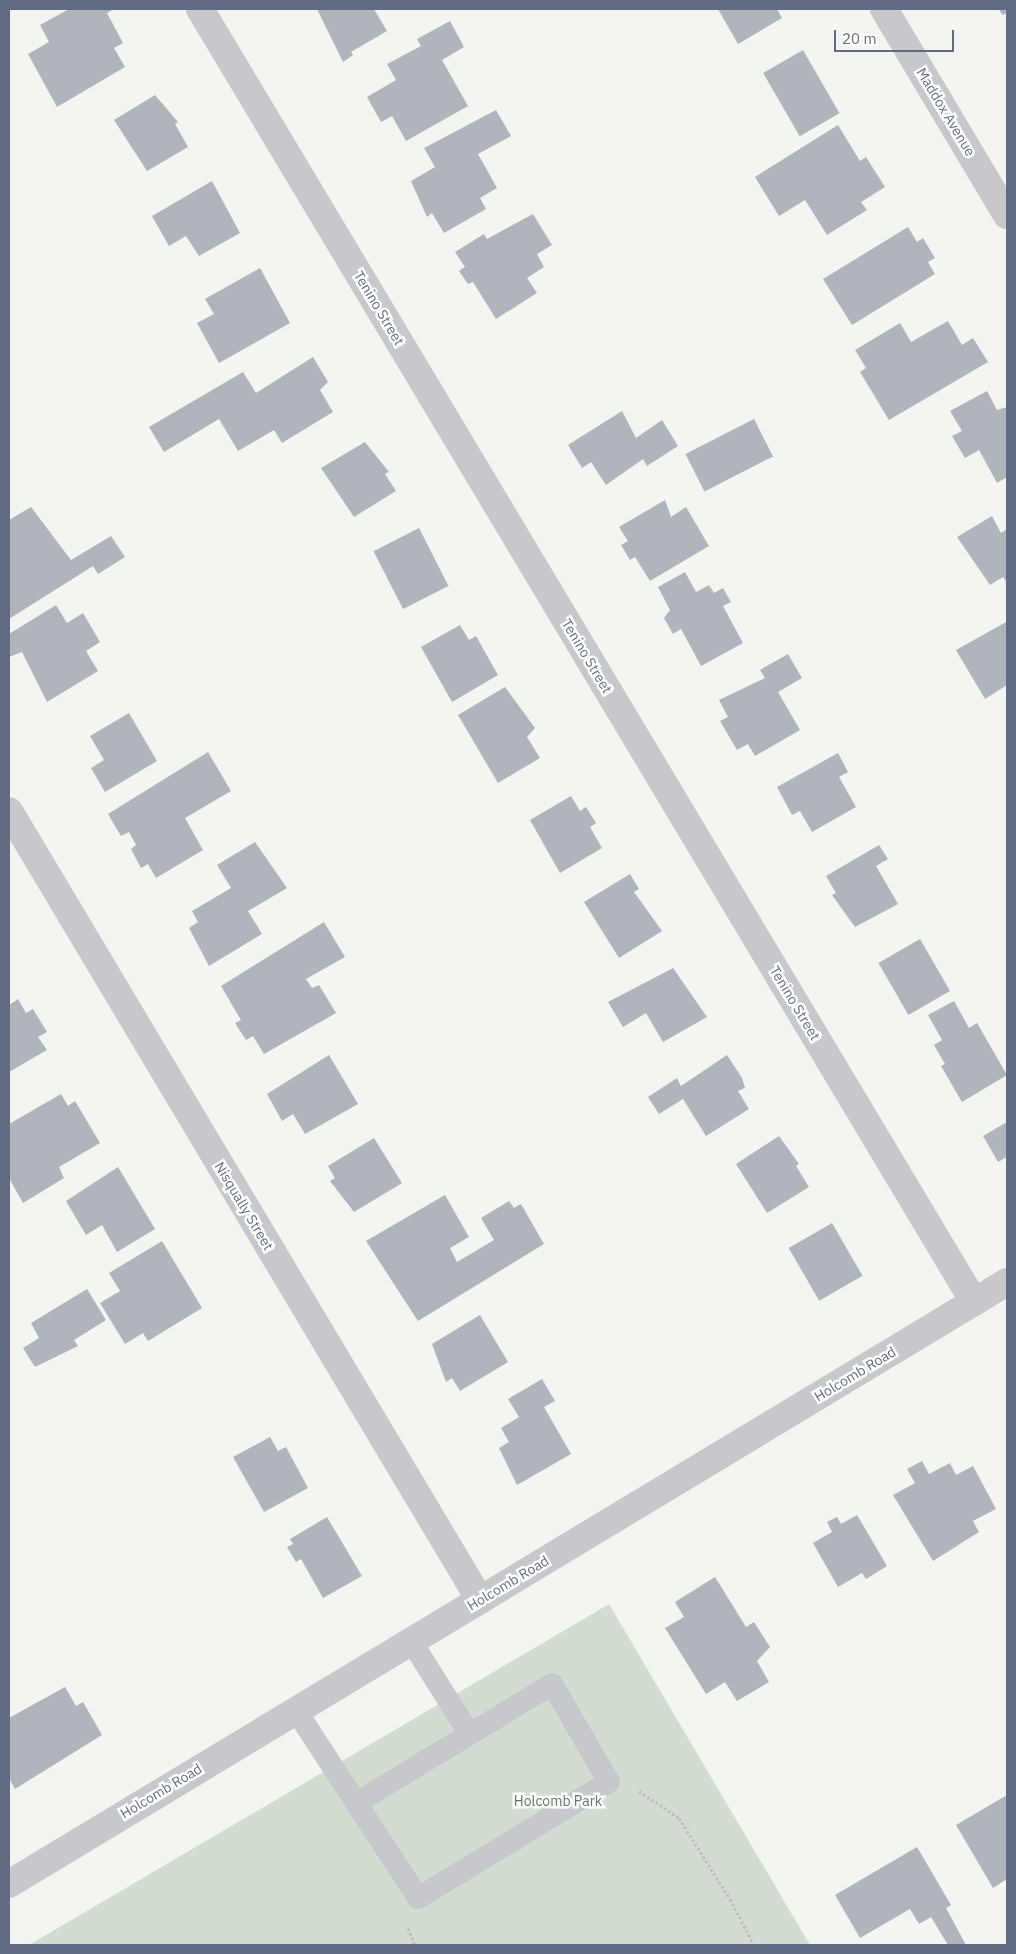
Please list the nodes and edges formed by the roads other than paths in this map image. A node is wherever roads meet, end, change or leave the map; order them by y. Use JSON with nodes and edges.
{"nodes":[{"id":1,"x":200,"y":9,"type":"edge"},
{"id":2,"x":884,"y":9,"type":"edge"},
{"id":3,"x":1007,"y":215,"type":"edge"},
{"id":4,"x":9,"y":811,"type":"edge"},
{"id":5,"x":1007,"y":1282,"type":"edge"},
{"id":6,"x":974,"y":1302,"type":"junction"},
{"id":7,"x":480,"y":1600,"type":"junction"},
{"id":8,"x":412,"y":1641,"type":"junction"},
{"id":9,"x":295,"y":1709,"type":"junction"},
{"id":10,"x":469,"y":1733,"type":"junction"},
{"id":11,"x":356,"y":1803,"type":"junction"},
{"id":12,"x":9,"y":1884,"type":"edge"}],
"edges":[{"from":1,"to":6,"type":"street","name":"Tenino Street"},
{"from":2,"to":3,"type":"street","name":"Maddox Avenue"},
{"from":4,"to":7,"type":"street","name":"Nisqually Street"},
{"from":5,"to":6,"type":"street","name":"Holcomb Road"},
{"from":6,"to":7,"type":"street","name":"Holcomb Road"},
{"from":7,"to":8,"type":"street","name":"Holcomb Road"},
{"from":8,"to":9,"type":"street","name":"Holcomb Road"},
{"from":8,"to":10,"type":"lane"},
{"from":9,"to":11,"type":"lane"},
{"from":9,"to":12,"type":"street","name":"Holcomb Road"},
{"from":10,"to":11,"type":"lane"},
{"from":10,"to":11,"type":"lane"}]}
